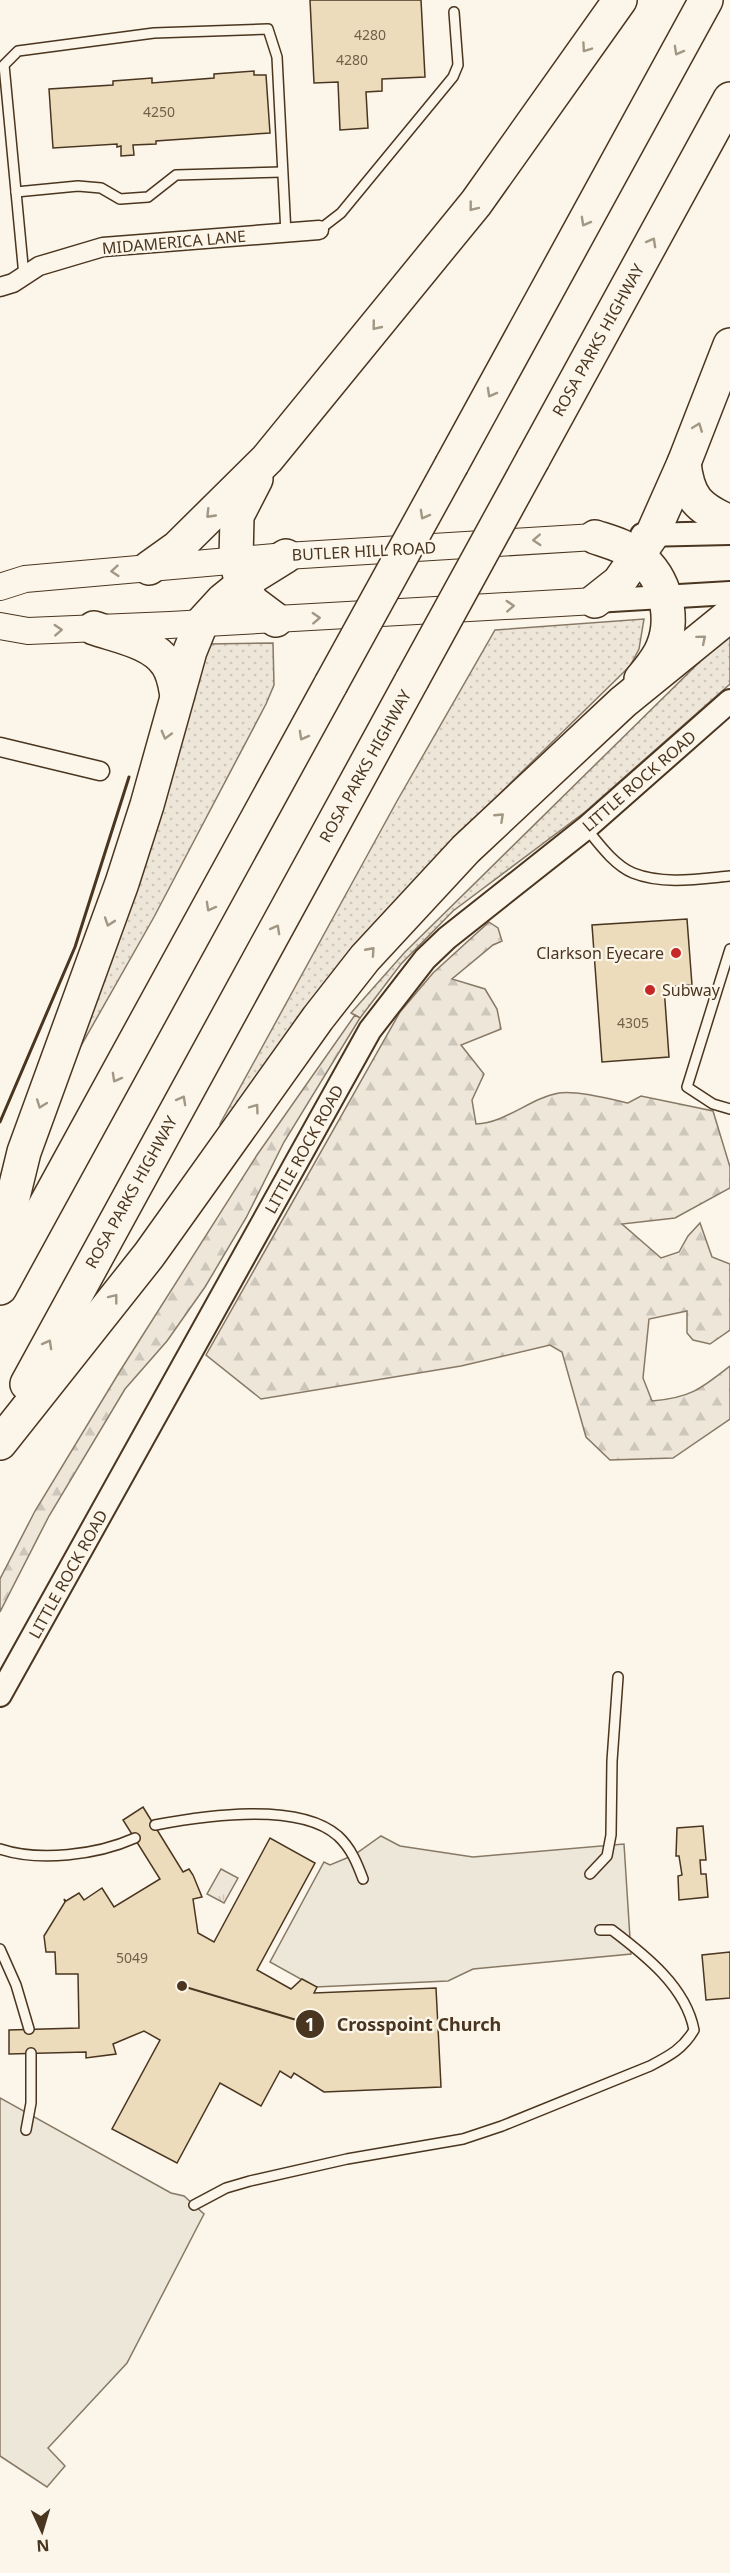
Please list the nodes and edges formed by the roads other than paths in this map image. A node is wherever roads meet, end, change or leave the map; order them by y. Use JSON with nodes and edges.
{"nodes":[{"id":1,"x":620,"y":0,"type":"edge"},
{"id":2,"x":706,"y":0,"type":"edge"},
{"id":3,"x":454,"y":12,"type":"dead end"},
{"id":4,"x":730,"y":99,"type":"edge"},
{"id":5,"x":282,"y":172,"type":"junction"},
{"id":6,"x":16,"y":192,"type":"junction"},
{"id":7,"x":319,"y":230,"type":"joint"},
{"id":8,"x":286,"y":234,"type":"junction"},
{"id":9,"x":24,"y":276,"type":"junction"},
{"id":10,"x":0,"y":287,"type":"edge"},
{"id":11,"x":730,"y":345,"type":"edge"},
{"id":12,"x":267,"y":459,"type":"junction"},
{"id":13,"x":684,"y":463,"type":"junction"},
{"id":14,"x":730,"y":522,"type":"edge"},
{"id":15,"x":730,"y":532,"type":"edge"},
{"id":16,"x":596,"y":537,"type":"joint"},
{"id":17,"x":646,"y":545,"type":"junction"},
{"id":18,"x":286,"y":556,"type":"joint"},
{"id":19,"x":149,"y":568,"type":"junction"},
{"id":20,"x":239,"y":572,"type":"junction"},
{"id":21,"x":0,"y":587,"type":"edge"},
{"id":22,"x":730,"y":593,"type":"edge"},
{"id":23,"x":666,"y":597,"type":"junction"},
{"id":24,"x":595,"y":601,"type":"junction"},
{"id":25,"x":730,"y":615,"type":"edge"},
{"id":26,"x":276,"y":620,"type":"junction"},
{"id":27,"x":201,"y":624,"type":"junction"},
{"id":28,"x":0,"y":626,"type":"edge"},
{"id":29,"x":94,"y":628,"type":"junction"},
{"id":30,"x":177,"y":696,"type":"junction"},
{"id":31,"x":730,"y":701,"type":"edge"},
{"id":32,"x":623,"y":702,"type":"junction"},
{"id":33,"x":0,"y":747,"type":"edge"},
{"id":34,"x":100,"y":771,"type":"dead end"},
{"id":35,"x":586,"y":828,"type":"junction"},
{"id":36,"x":730,"y":876,"type":"edge"},
{"id":37,"x":730,"y":949,"type":"edge"},
{"id":38,"x":730,"y":1109,"type":"edge"},
{"id":39,"x":0,"y":1250,"type":"edge"},
{"id":40,"x":0,"y":1288,"type":"edge"},
{"id":41,"x":0,"y":1432,"type":"edge"},
{"id":42,"x":0,"y":1443,"type":"edge"},
{"id":43,"x":618,"y":1677,"type":"dead end"},
{"id":44,"x":0,"y":1695,"type":"edge"},
{"id":45,"x":155,"y":1826,"type":"dead end"},
{"id":46,"x":135,"y":1838,"type":"dead end"},
{"id":47,"x":0,"y":1849,"type":"edge"},
{"id":48,"x":590,"y":1874,"type":"dead end"},
{"id":49,"x":363,"y":1879,"type":"dead end"},
{"id":50,"x":600,"y":1930,"type":"dead end"},
{"id":51,"x":0,"y":1949,"type":"edge"},
{"id":52,"x":29,"y":2029,"type":"dead end"},
{"id":53,"x":31,"y":2053,"type":"dead end"},
{"id":54,"x":26,"y":2130,"type":"dead end"},
{"id":55,"x":194,"y":2205,"type":"dead end"}],
"edges":[{"from":1,"to":12,"type":"highway","one_way":true},
{"from":2,"to":40,"type":"highway","one_way":true,"bridge":true},
{"from":3,"to":7,"type":"lane"},
{"from":41,"to":4,"type":"highway","name":"ROSA PARKS HIGHWAY","one_way":true,"bridge":true},
{"from":5,"to":6,"type":"lane"},
{"from":5,"to":6,"type":"lane"},
{"from":5,"to":8,"type":"lane"},
{"from":6,"to":9,"type":"lane"},
{"from":7,"to":8,"type":"street","name":"MIDAMERICA LANE"},
{"from":8,"to":9,"type":"street","name":"MIDAMERICA LANE"},
{"from":9,"to":10,"type":"street","name":"MIDAMERICA LANE"},
{"from":13,"to":11,"type":"highway","one_way":true},
{"from":12,"to":19,"type":"highway","one_way":true},
{"from":12,"to":20,"type":"highway"},
{"from":13,"to":14,"type":"highway"},
{"from":13,"to":17,"type":"highway"},
{"from":15,"to":17,"type":"street"},
{"from":16,"to":17,"type":"highway"},
{"from":16,"to":18,"type":"main road","name":"BUTLER HILL ROAD","one_way":true},
{"from":17,"to":23,"type":"highway"},
{"from":17,"to":24,"type":"highway"},
{"from":18,"to":20,"type":"highway"},
{"from":19,"to":20,"type":"main road"},
{"from":19,"to":21,"type":"main road","one_way":true},
{"from":20,"to":26,"type":"highway"},
{"from":20,"to":27,"type":"highway"},
{"from":22,"to":23,"type":"street"},
{"from":23,"to":24,"type":"street"},
{"from":23,"to":32,"type":"highway"},
{"from":26,"to":24,"type":"main road","one_way":true},
{"from":32,"to":25,"type":"highway","one_way":true},
{"from":26,"to":27,"type":"main road"},
{"from":27,"to":29,"type":"main road"},
{"from":27,"to":30,"type":"highway"},
{"from":28,"to":29,"type":"main road","one_way":true},
{"from":29,"to":30,"type":"highway"},
{"from":30,"to":39,"type":"highway","one_way":true},
{"from":31,"to":35,"type":"street","name":"LITTLE ROCK ROAD"},
{"from":42,"to":32,"type":"highway","one_way":true},
{"from":33,"to":34,"type":"street"},
{"from":35,"to":36,"type":"lane"},
{"from":35,"to":44,"type":"street","name":"LITTLE ROCK ROAD"},
{"from":37,"to":38,"type":"lane"},
{"from":43,"to":48,"type":"lane"},
{"from":45,"to":49,"type":"lane"},
{"from":46,"to":47,"type":"lane"},
{"from":50,"to":55,"type":"lane"},
{"from":51,"to":52,"type":"lane"},
{"from":53,"to":54,"type":"lane"}]}
